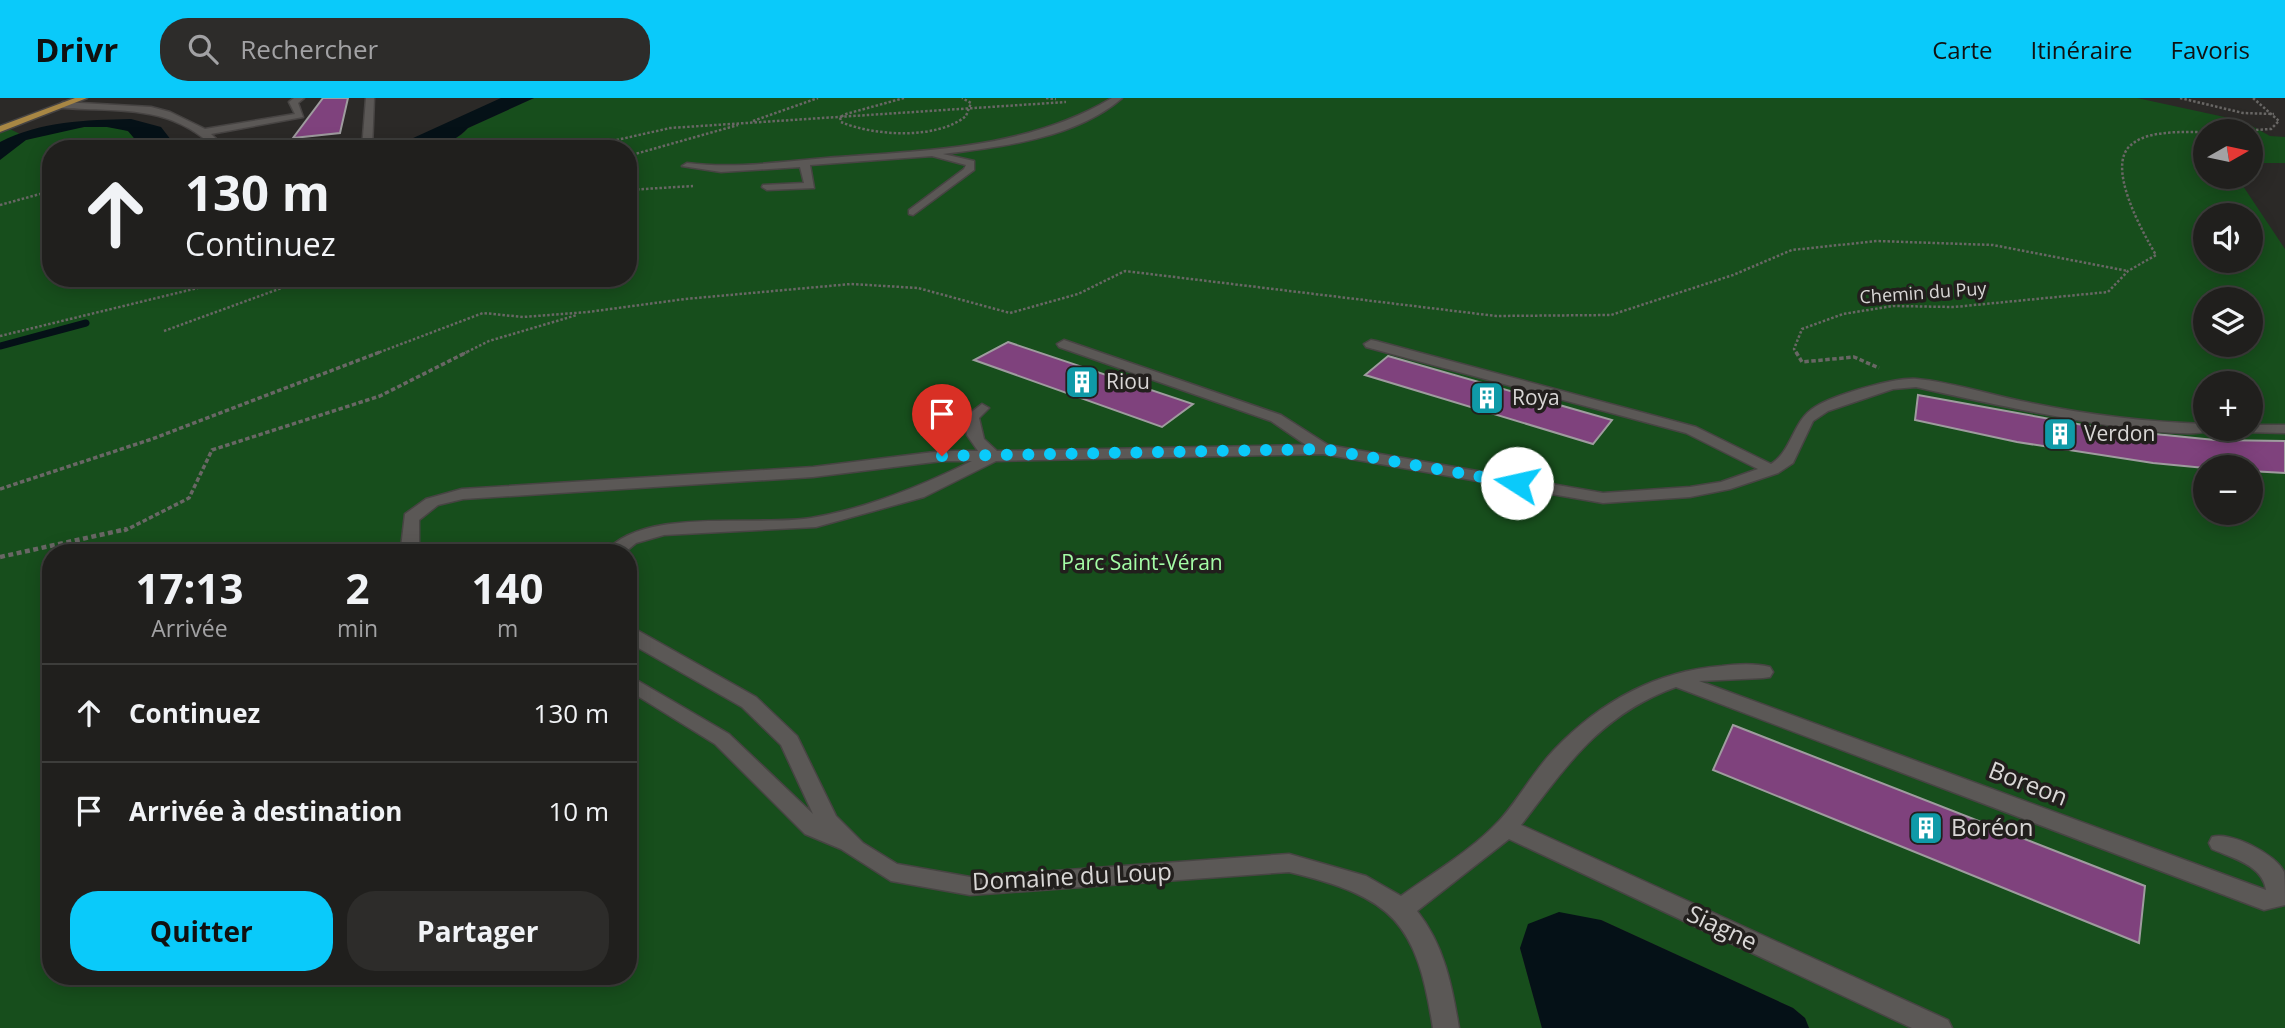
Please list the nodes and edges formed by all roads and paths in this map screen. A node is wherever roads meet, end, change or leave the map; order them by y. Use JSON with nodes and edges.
{"nodes":[{"id":1,"x":83,"y":98,"type":"edge"},
{"id":2,"x":300,"y":98,"type":"edge"},
{"id":3,"x":370,"y":98,"type":"edge"},
{"id":4,"x":818,"y":98,"type":"edge"},
{"id":5,"x":904,"y":98,"type":"edge"},
{"id":6,"x":962,"y":98,"type":"edge"},
{"id":7,"x":1118,"y":98,"type":"edge"},
{"id":8,"x":2180,"y":98,"type":"edge"},
{"id":9,"x":2253,"y":98,"type":"edge"},
{"id":10,"x":1073,"y":102,"type":"dead end"},
{"id":11,"x":63,"y":105,"type":"junction"},
{"id":12,"x":971,"y":107,"type":"junction"},
{"id":13,"x":2274,"y":114,"type":"junction"},
{"id":14,"x":840,"y":117,"type":"junction"},
{"id":15,"x":747,"y":122,"type":"junction"},
{"id":16,"x":0,"y":129,"type":"edge"},
{"id":17,"x":2263,"y":129,"type":"edge"},
{"id":18,"x":204,"y":132,"type":"junction"},
{"id":19,"x":2193,"y":132,"type":"edge"},
{"id":20,"x":212,"y":140,"type":"edge"},
{"id":21,"x":368,"y":140,"type":"edge"},
{"id":22,"x":617,"y":140,"type":"edge"},
{"id":23,"x":637,"y":153,"type":"edge"},
{"id":24,"x":902,"y":157,"type":"junction"},
{"id":25,"x":804,"y":163,"type":"junction"},
{"id":26,"x":687,"y":166,"type":"dead end"},
{"id":27,"x":768,"y":187,"type":"dead end"},
{"id":28,"x":42,"y":193,"type":"edge"},
{"id":29,"x":0,"y":205,"type":"edge"},
{"id":30,"x":913,"y":212,"type":"dead end"},
{"id":31,"x":2128,"y":271,"type":"junction"},
{"id":32,"x":202,"y":287,"type":"edge"},
{"id":33,"x":284,"y":287,"type":"edge"},
{"id":34,"x":588,"y":312,"type":"junction"},
{"id":35,"x":164,"y":331,"type":"dead end"},
{"id":36,"x":0,"y":336,"type":"edge"},
{"id":37,"x":1064,"y":344,"type":"dead end"},
{"id":38,"x":1371,"y":344,"type":"dead end"},
{"id":39,"x":1899,"y":384,"type":"junction"},
{"id":40,"x":982,"y":408,"type":"dead end"},
{"id":41,"x":2193,"y":427,"type":"edge"},
{"id":42,"x":2263,"y":429,"type":"edge"},
{"id":43,"x":2285,"y":429,"type":"edge"},
{"id":44,"x":1324,"y":449,"type":"junction"},
{"id":45,"x":993,"y":456,"type":"junction"},
{"id":46,"x":1772,"y":470,"type":"junction"},
{"id":47,"x":0,"y":489,"type":"edge"},
{"id":48,"x":61,"y":544,"type":"edge"},
{"id":49,"x":410,"y":544,"type":"edge"},
{"id":50,"x":624,"y":544,"type":"edge"},
{"id":51,"x":42,"y":548,"type":"edge"},
{"id":52,"x":0,"y":556,"type":"edge"},
{"id":53,"x":637,"y":639,"type":"edge"},
{"id":54,"x":1763,"y":671,"type":"dead end"},
{"id":55,"x":1676,"y":680,"type":"junction"},
{"id":56,"x":637,"y":686,"type":"edge"},
{"id":57,"x":1506,"y":828,"type":"junction"},
{"id":58,"x":2221,"y":844,"type":"dead end"},
{"id":59,"x":855,"y":849,"type":"junction"},
{"id":60,"x":1401,"y":909,"type":"junction"},
{"id":61,"x":1446,"y":1028,"type":"edge"},
{"id":62,"x":1939,"y":1028,"type":"edge"}],
"edges":[{"from":1,"to":11,"type":"main road"},
{"from":2,"to":18,"type":"street"},
{"from":3,"to":21,"type":"street"},
{"from":4,"to":15,"type":"path"},
{"from":5,"to":14,"type":"path"},
{"from":6,"to":12,"type":"path"},
{"from":7,"to":24,"type":"street"},
{"from":8,"to":13,"type":"path"},
{"from":9,"to":13,"type":"path"},
{"from":10,"to":12,"type":"path"},
{"from":11,"to":16,"type":"main road"},
{"from":11,"to":18,"type":"street"},
{"from":12,"to":14,"type":"path"},
{"from":12,"to":14,"type":"path"},
{"from":13,"to":17,"type":"path"},
{"from":14,"to":15,"type":"path"},
{"from":15,"to":22,"type":"path"},
{"from":15,"to":23,"type":"path"},
{"from":18,"to":20,"type":"street"},
{"from":19,"to":31,"type":"path"},
{"from":24,"to":25,"type":"street"},
{"from":24,"to":30,"type":"street"},
{"from":25,"to":26,"type":"street"},
{"from":25,"to":27,"type":"street"},
{"from":28,"to":29,"type":"path"},
{"from":31,"to":34,"type":"path"},
{"from":31,"to":39,"type":"path","name":"Chemin du Puy"},
{"from":32,"to":36,"type":"path"},
{"from":33,"to":35,"type":"path"},
{"from":34,"to":47,"type":"path"},
{"from":34,"to":48,"type":"path"},
{"from":37,"to":44,"type":"street"},
{"from":38,"to":46,"type":"street"},
{"from":39,"to":41,"type":"street"},
{"from":39,"to":46,"type":"street"},
{"from":40,"to":45,"type":"street"},
{"from":42,"to":43,"type":"street"},
{"from":44,"to":45,"type":"street"},
{"from":44,"to":46,"type":"street"},
{"from":45,"to":49,"type":"street"},
{"from":45,"to":50,"type":"street"},
{"from":51,"to":52,"type":"path"},
{"from":53,"to":59,"type":"street","name":"Domaine du Loup"},
{"from":54,"to":55,"type":"street"},
{"from":55,"to":57,"type":"street"},
{"from":55,"to":58,"type":"street","name":"Boreon"},
{"from":56,"to":59,"type":"street"},
{"from":57,"to":60,"type":"street"},
{"from":57,"to":62,"type":"street","name":"Siagne"},
{"from":59,"to":60,"type":"street","name":"Domaine du Loup"},
{"from":60,"to":61,"type":"street","name":"Domaine du Loup"}]}
